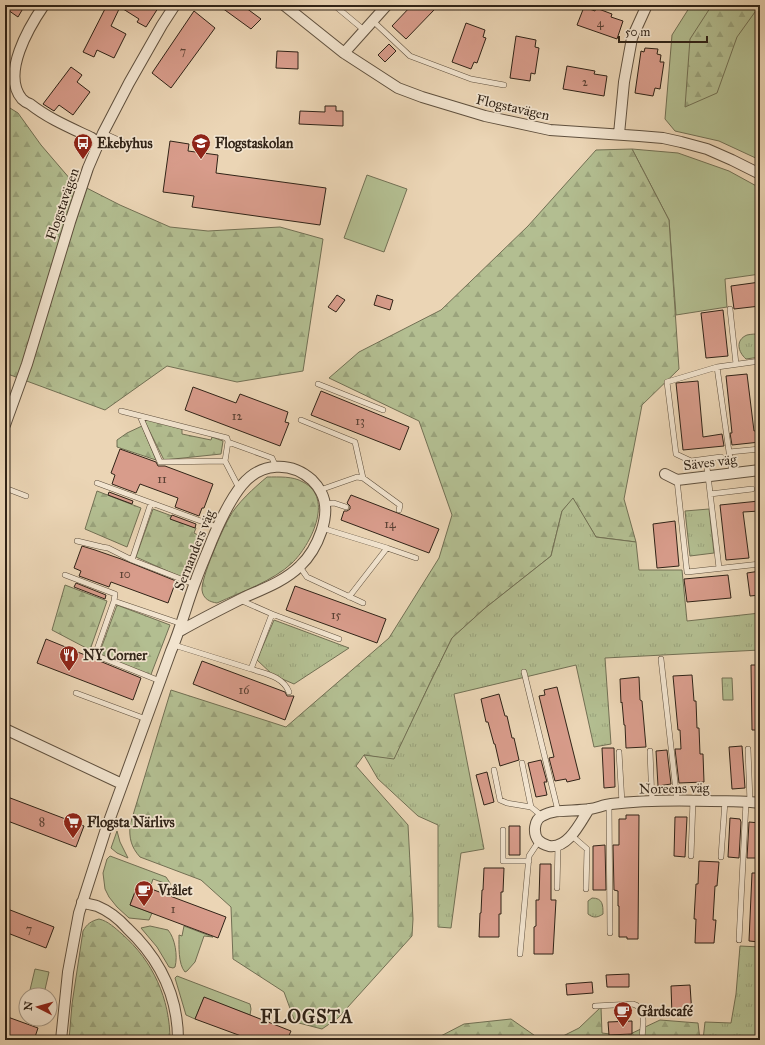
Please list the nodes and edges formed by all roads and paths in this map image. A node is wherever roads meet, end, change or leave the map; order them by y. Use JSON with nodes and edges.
{"nodes":[{"id":1,"x":44,"y":5,"type":"edge"},
{"id":2,"x":175,"y":5,"type":"edge"},
{"id":3,"x":284,"y":5,"type":"edge"},
{"id":4,"x":334,"y":5,"type":"edge"},
{"id":5,"x":387,"y":5,"type":"edge"},
{"id":6,"x":647,"y":5,"type":"edge"},
{"id":7,"x":373,"y":21,"type":"junction"},
{"id":8,"x":364,"y":30,"type":"junction"},
{"id":9,"x":344,"y":53,"type":"junction"},
{"id":10,"x":504,"y":85,"type":"dead end"},
{"id":11,"x":103,"y":133,"type":"junction"},
{"id":12,"x":619,"y":134,"type":"junction"},
{"id":13,"x":92,"y":138,"type":"dead end"},
{"id":14,"x":132,"y":146,"type":"dead end"},
{"id":15,"x":760,"y":174,"type":"edge"},
{"id":16,"x":730,"y":308,"type":"dead end"},
{"id":17,"x":760,"y":362,"type":"edge"},
{"id":18,"x":736,"y":364,"type":"junction"},
{"id":19,"x":717,"y":367,"type":"junction"},
{"id":20,"x":318,"y":384,"type":"dead end"},
{"id":21,"x":384,"y":410,"type":"dead end"},
{"id":22,"x":121,"y":411,"type":"dead end"},
{"id":23,"x":140,"y":416,"type":"junction"},
{"id":24,"x":301,"y":420,"type":"dead end"},
{"id":25,"x":5,"y":425,"type":"edge"},
{"id":26,"x":228,"y":442,"type":"junction"},
{"id":27,"x":760,"y":449,"type":"edge"},
{"id":28,"x":729,"y":452,"type":"junction"},
{"id":29,"x":721,"y":457,"type":"dead end"},
{"id":30,"x":706,"y":460,"type":"junction"},
{"id":31,"x":226,"y":461,"type":"junction"},
{"id":32,"x":276,"y":466,"type":"junction"},
{"id":33,"x":760,"y":470,"type":"edge"},
{"id":34,"x":732,"y":473,"type":"junction"},
{"id":35,"x":665,"y":474,"type":"dead end"},
{"id":36,"x":708,"y":476,"type":"junction"},
{"id":37,"x":363,"y":478,"type":"junction"},
{"id":38,"x":677,"y":480,"type":"junction"},
{"id":39,"x":97,"y":483,"type":"dead end"},
{"id":40,"x":5,"y":488,"type":"edge"},
{"id":41,"x":240,"y":489,"type":"junction"},
{"id":42,"x":752,"y":489,"type":"dead end"},
{"id":43,"x":320,"y":490,"type":"junction"},
{"id":44,"x":710,"y":494,"type":"junction"},
{"id":45,"x":26,"y":496,"type":"dead end"},
{"id":46,"x":151,"y":503,"type":"junction"},
{"id":47,"x":324,"y":504,"type":"junction"},
{"id":48,"x":346,"y":507,"type":"dead end"},
{"id":49,"x":399,"y":510,"type":"dead end"},
{"id":50,"x":217,"y":527,"type":"junction"},
{"id":51,"x":322,"y":528,"type":"junction"},
{"id":52,"x":77,"y":541,"type":"dead end"},
{"id":53,"x":387,"y":548,"type":"junction"},
{"id":54,"x":416,"y":558,"type":"dead end"},
{"id":55,"x":132,"y":560,"type":"junction"},
{"id":56,"x":760,"y":564,"type":"edge"},
{"id":57,"x":300,"y":567,"type":"junction"},
{"id":58,"x":719,"y":568,"type":"junction"},
{"id":59,"x":65,"y":575,"type":"dead end"},
{"id":60,"x":194,"y":584,"type":"junction"},
{"id":61,"x":349,"y":597,"type":"junction"},
{"id":62,"x":239,"y":600,"type":"junction"},
{"id":63,"x":114,"y":601,"type":"junction"},
{"id":64,"x":363,"y":603,"type":"dead end"},
{"id":65,"x":272,"y":614,"type":"junction"},
{"id":66,"x":181,"y":627,"type":"junction"},
{"id":67,"x":339,"y":639,"type":"dead end"},
{"id":68,"x":174,"y":645,"type":"junction"},
{"id":69,"x":661,"y":659,"type":"dead end"},
{"id":70,"x":251,"y":669,"type":"junction"},
{"id":71,"x":524,"y":672,"type":"dead end"},
{"id":72,"x":160,"y":681,"type":"junction"},
{"id":73,"x":289,"y":692,"type":"dead end"},
{"id":74,"x":76,"y":693,"type":"dead end"},
{"id":75,"x":146,"y":719,"type":"junction"},
{"id":76,"x":5,"y":730,"type":"edge"},
{"id":77,"x":748,"y":749,"type":"dead end"},
{"id":78,"x":650,"y":751,"type":"dead end"},
{"id":79,"x":619,"y":752,"type":"dead end"},
{"id":80,"x":522,"y":763,"type":"dead end"},
{"id":81,"x":494,"y":770,"type":"dead end"},
{"id":82,"x":122,"y":784,"type":"junction"},
{"id":83,"x":678,"y":800,"type":"junction"},
{"id":84,"x":693,"y":800,"type":"junction"},
{"id":85,"x":725,"y":801,"type":"junction"},
{"id":86,"x":652,"y":802,"type":"junction"},
{"id":87,"x":752,"y":802,"type":"edge"},
{"id":88,"x":609,"y":804,"type":"junction"},
{"id":89,"x":622,"y":804,"type":"junction"},
{"id":90,"x":531,"y":807,"type":"junction"},
{"id":91,"x":590,"y":810,"type":"junction"},
{"id":92,"x":558,"y":811,"type":"junction"},
{"id":93,"x":542,"y":816,"type":"junction"},
{"id":94,"x":503,"y":830,"type":"dead end"},
{"id":95,"x":571,"y":835,"type":"junction"},
{"id":96,"x":539,"y":841,"type":"junction"},
{"id":97,"x":558,"y":845,"type":"junction"},
{"id":98,"x":690,"y":856,"type":"dead end"},
{"id":99,"x":721,"y":857,"type":"dead end"},
{"id":100,"x":529,"y":861,"type":"junction"},
{"id":101,"x":557,"y":888,"type":"dead end"},
{"id":102,"x":586,"y":889,"type":"dead end"},
{"id":103,"x":82,"y":902,"type":"junction"},
{"id":104,"x":610,"y":933,"type":"dead end"},
{"id":105,"x":739,"y":940,"type":"dead end"},
{"id":106,"x":520,"y":954,"type":"dead end"},
{"id":107,"x":595,"y":1006,"type":"dead end"},
{"id":108,"x":61,"y":1040,"type":"edge"},
{"id":109,"x":178,"y":1040,"type":"edge"},
{"id":110,"x":642,"y":1040,"type":"edge"}],
"edges":[{"from":1,"to":13,"type":"street"},
{"from":2,"to":11,"type":"street","name":"Flogstavägen"},
{"from":3,"to":9,"type":"street","name":"Flogstavägen"},
{"from":4,"to":8,"type":"lane"},
{"from":5,"to":7,"type":"street"},
{"from":6,"to":12,"type":"street"},
{"from":7,"to":8,"type":"street"},
{"from":7,"to":10,"type":"lane"},
{"from":8,"to":9,"type":"street"},
{"from":9,"to":12,"type":"street","name":"Flogstavägen"},
{"from":11,"to":14,"type":"lane"},
{"from":11,"to":25,"type":"street","name":"Flogstavägen"},
{"from":12,"to":15,"type":"street","name":"Flogstavägen"},
{"from":16,"to":18,"type":"lane"},
{"from":17,"to":18,"type":"lane"},
{"from":18,"to":19,"type":"lane"},
{"from":19,"to":28,"type":"lane"},
{"from":19,"to":30,"type":"lane"},
{"from":20,"to":21,"type":"lane"},
{"from":22,"to":23,"type":"lane"},
{"from":23,"to":26,"type":"lane"},
{"from":23,"to":31,"type":"lane"},
{"from":24,"to":37,"type":"lane"},
{"from":26,"to":31,"type":"lane"},
{"from":26,"to":32,"type":"lane"},
{"from":27,"to":28,"type":"lane"},
{"from":28,"to":34,"type":"lane"},
{"from":29,"to":30,"type":"lane"},
{"from":30,"to":36,"type":"lane"},
{"from":31,"to":41,"type":"lane"},
{"from":32,"to":41,"type":"street","name":"Sernanders väg"},
{"from":32,"to":43,"type":"street","name":"Sernanders väg"},
{"from":33,"to":34,"type":"street","name":"Säves väg"},
{"from":34,"to":36,"type":"street","name":"Säves väg"},
{"from":35,"to":38,"type":"street","name":"Säves väg"},
{"from":36,"to":38,"type":"street","name":"Säves väg"},
{"from":36,"to":44,"type":"lane"},
{"from":37,"to":43,"type":"lane"},
{"from":37,"to":49,"type":"lane"},
{"from":38,"to":58,"type":"lane"},
{"from":39,"to":46,"type":"lane"},
{"from":40,"to":45,"type":"lane"},
{"from":41,"to":50,"type":"street","name":"Sernanders väg"},
{"from":42,"to":44,"type":"lane"},
{"from":43,"to":47,"type":"street","name":"Sernanders väg"},
{"from":44,"to":58,"type":"lane"},
{"from":46,"to":50,"type":"lane"},
{"from":46,"to":55,"type":"lane"},
{"from":47,"to":48,"type":"lane"},
{"from":47,"to":51,"type":"street","name":"Sernanders väg"},
{"from":50,"to":60,"type":"street","name":"Sernanders väg"},
{"from":51,"to":53,"type":"lane"},
{"from":51,"to":57,"type":"street","name":"Sernanders väg"},
{"from":52,"to":55,"type":"lane"},
{"from":53,"to":54,"type":"lane"},
{"from":53,"to":61,"type":"lane"},
{"from":55,"to":60,"type":"lane"},
{"from":56,"to":58,"type":"lane"},
{"from":57,"to":61,"type":"lane"},
{"from":57,"to":62,"type":"street","name":"Sernanders väg"},
{"from":59,"to":63,"type":"lane"},
{"from":60,"to":66,"type":"street","name":"Sernanders väg"},
{"from":61,"to":64,"type":"lane"},
{"from":62,"to":65,"type":"lane"},
{"from":62,"to":66,"type":"street","name":"Sernanders väg"},
{"from":63,"to":66,"type":"lane"},
{"from":63,"to":72,"type":"lane"},
{"from":65,"to":67,"type":"lane"},
{"from":65,"to":70,"type":"lane"},
{"from":66,"to":68,"type":"street","name":"Sernanders väg"},
{"from":68,"to":70,"type":"lane"},
{"from":68,"to":72,"type":"street","name":"Sernanders väg"},
{"from":69,"to":83,"type":"lane"},
{"from":70,"to":73,"type":"lane"},
{"from":71,"to":92,"type":"lane"},
{"from":72,"to":75,"type":"street","name":"Sernanders väg"},
{"from":74,"to":75,"type":"lane"},
{"from":75,"to":82,"type":"street","name":"Sernanders väg"},
{"from":76,"to":82,"type":"street"},
{"from":77,"to":87,"type":"lane"},
{"from":78,"to":86,"type":"lane"},
{"from":79,"to":89,"type":"lane"},
{"from":80,"to":90,"type":"lane"},
{"from":81,"to":90,"type":"lane"},
{"from":82,"to":103,"type":"street","name":"Sernanders väg"},
{"from":83,"to":84,"type":"street","name":"Noreens väg"},
{"from":83,"to":86,"type":"street","name":"Noreens väg"},
{"from":84,"to":85,"type":"street","name":"Noreens väg"},
{"from":84,"to":98,"type":"lane"},
{"from":85,"to":87,"type":"street","name":"Noreens väg"},
{"from":85,"to":99,"type":"lane"},
{"from":86,"to":89,"type":"street","name":"Noreens väg"},
{"from":87,"to":105,"type":"lane"},
{"from":88,"to":89,"type":"street","name":"Noreens väg"},
{"from":88,"to":91,"type":"street","name":"Noreens väg"},
{"from":88,"to":104,"type":"lane"},
{"from":90,"to":93,"type":"lane"},
{"from":91,"to":92,"type":"street","name":"Noreens väg"},
{"from":91,"to":95,"type":"street"},
{"from":92,"to":93,"type":"street","name":"Noreens väg"},
{"from":93,"to":96,"type":"street"},
{"from":94,"to":100,"type":"lane"},
{"from":95,"to":97,"type":"street"},
{"from":95,"to":102,"type":"lane"},
{"from":96,"to":97,"type":"street"},
{"from":96,"to":100,"type":"lane"},
{"from":97,"to":101,"type":"lane"},
{"from":100,"to":106,"type":"lane"},
{"from":103,"to":108,"type":"street","name":"Sernanders väg"},
{"from":103,"to":109,"type":"street"},
{"from":107,"to":110,"type":"lane"}]}
